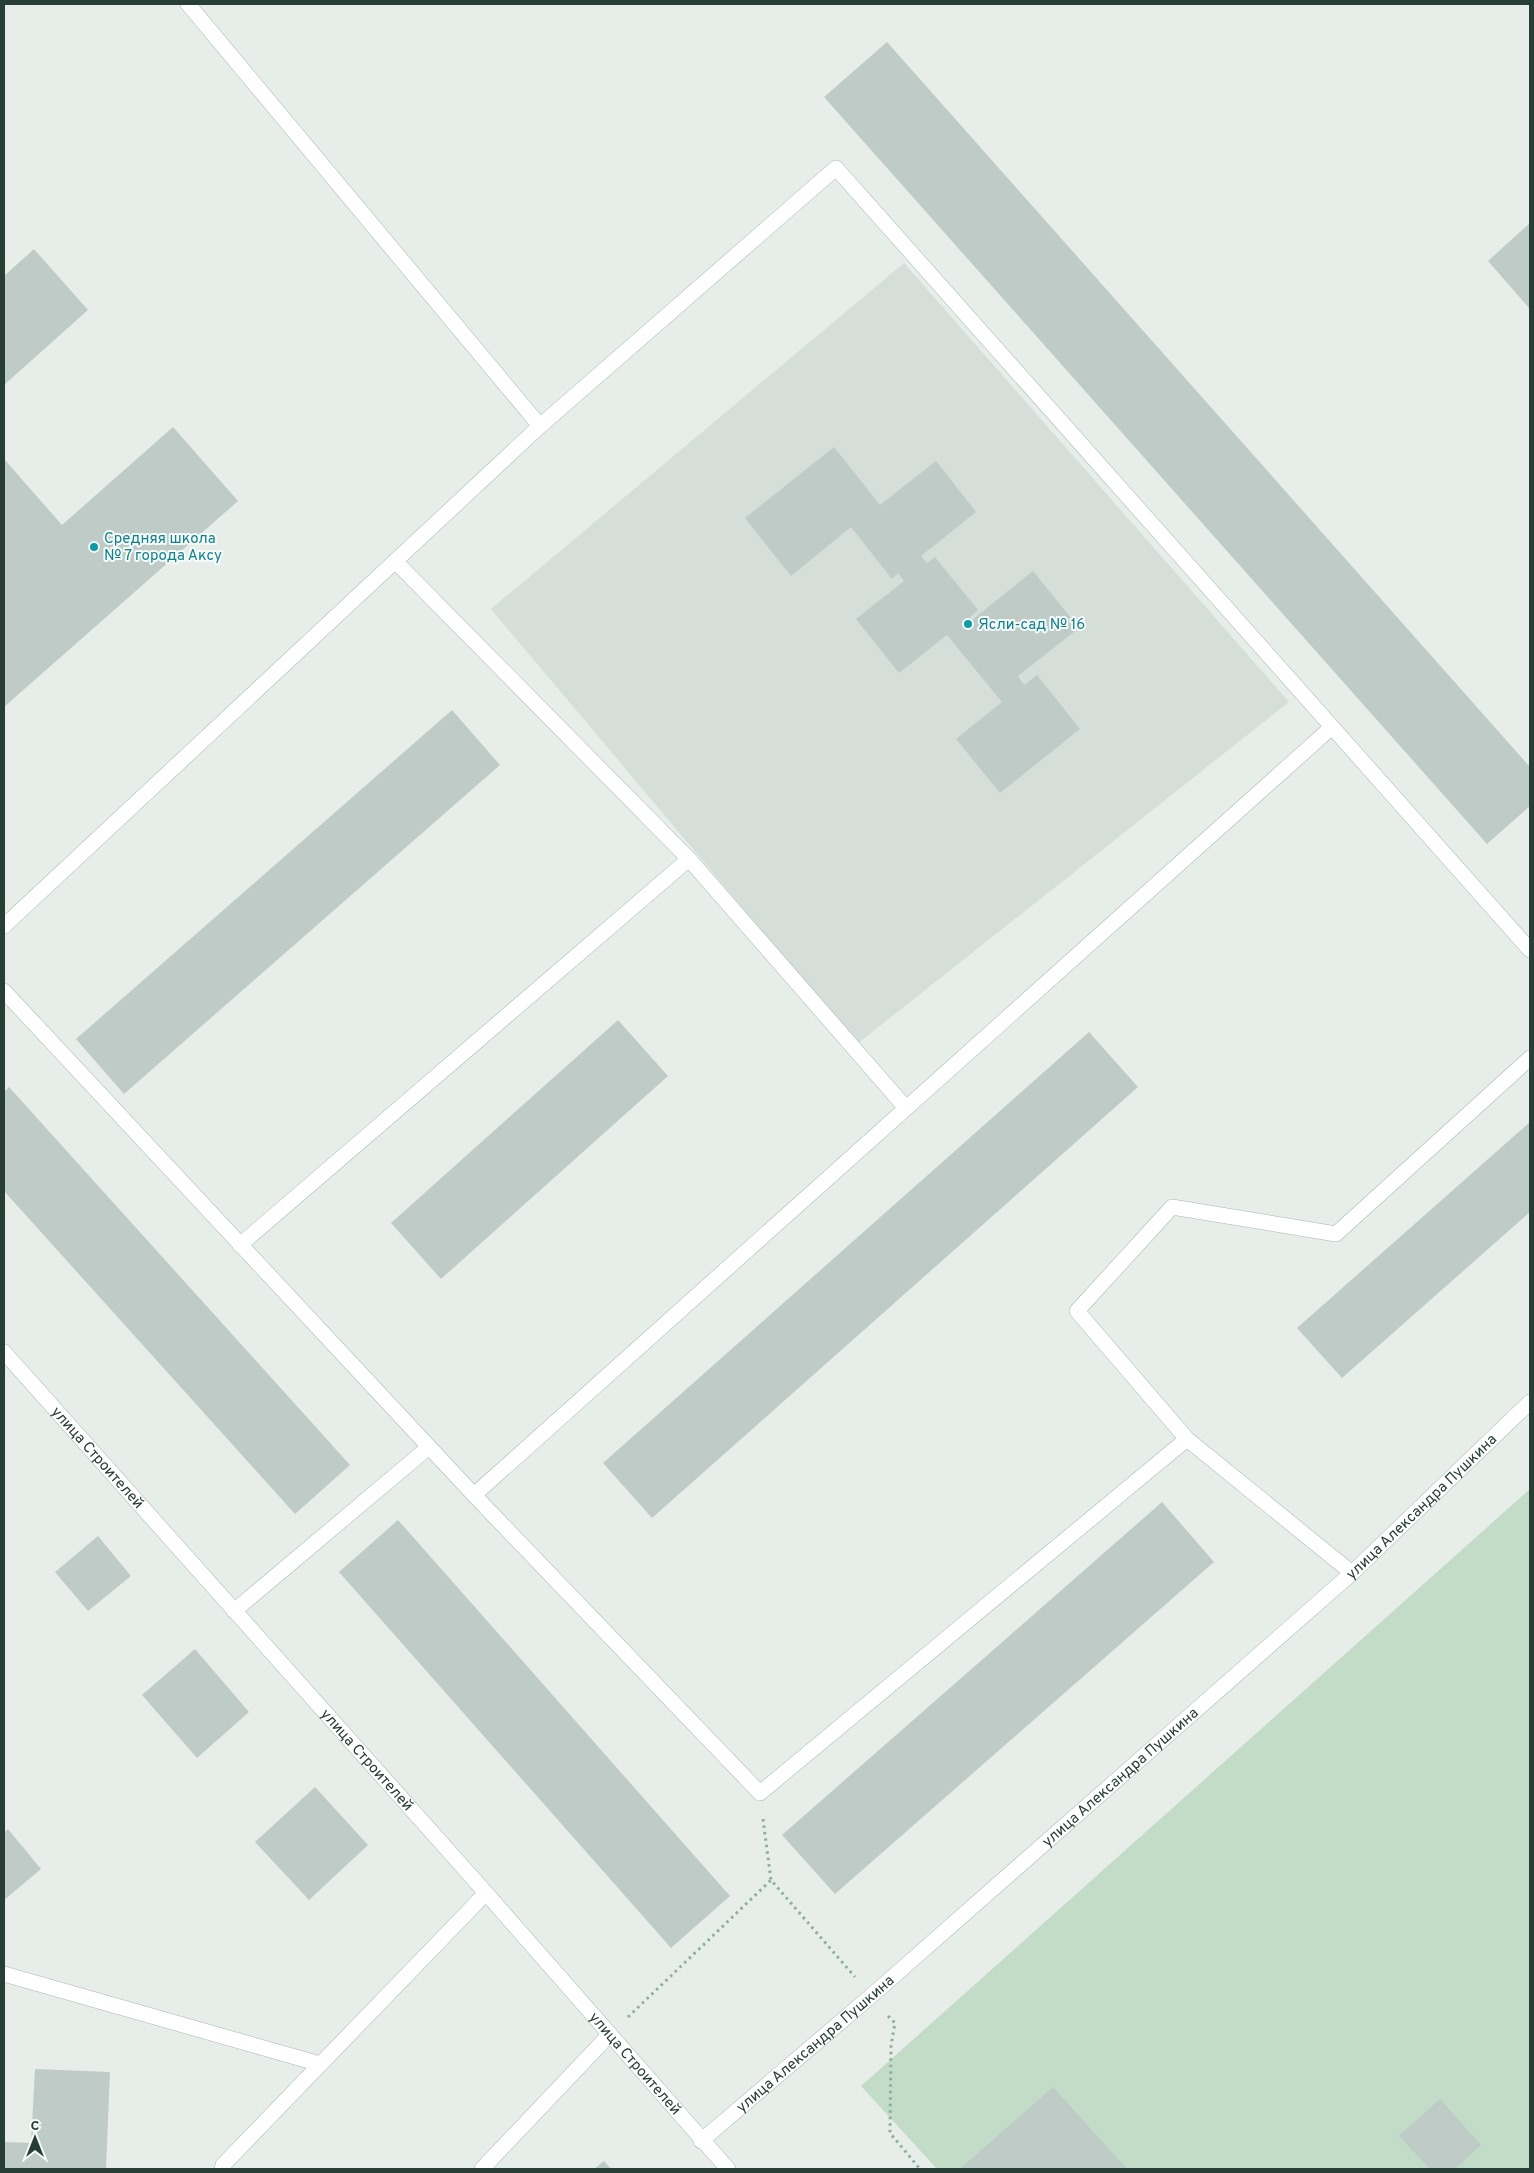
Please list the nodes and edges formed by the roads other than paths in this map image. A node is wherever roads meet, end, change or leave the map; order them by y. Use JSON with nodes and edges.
{"nodes":[{"id":1,"x":188,"y":4,"type":"edge"},
{"id":2,"x":540,"y":426,"type":"junction"},
{"id":3,"x":395,"y":561,"type":"junction"},
{"id":4,"x":1332,"y":726,"type":"junction"},
{"id":5,"x":689,"y":859,"type":"junction"},
{"id":6,"x":4,"y":926,"type":"edge"},
{"id":7,"x":1530,"y":950,"type":"edge"},
{"id":8,"x":4,"y":991,"type":"edge"},
{"id":9,"x":1530,"y":1058,"type":"edge"},
{"id":10,"x":906,"y":1108,"type":"junction"},
{"id":11,"x":240,"y":1245,"type":"junction"},
{"id":12,"x":4,"y":1352,"type":"edge"},
{"id":13,"x":1530,"y":1402,"type":"edge"},
{"id":14,"x":1187,"y":1439,"type":"junction"},
{"id":15,"x":429,"y":1447,"type":"junction"},
{"id":16,"x":474,"y":1495,"type":"junction"},
{"id":17,"x":1352,"y":1573,"type":"junction"},
{"id":18,"x":234,"y":1611,"type":"junction"},
{"id":19,"x":486,"y":1893,"type":"junction"},
{"id":20,"x":4,"y":1974,"type":"edge"},
{"id":21,"x":610,"y":2034,"type":"junction"},
{"id":22,"x":320,"y":2064,"type":"junction"},
{"id":23,"x":701,"y":2140,"type":"junction"},
{"id":24,"x":222,"y":2169,"type":"edge"},
{"id":25,"x":482,"y":2169,"type":"edge"},
{"id":26,"x":728,"y":2169,"type":"edge"}],
"edges":[{"from":1,"to":2,"type":"street"},
{"from":2,"to":3,"type":"street"},
{"from":2,"to":4,"type":"street"},
{"from":3,"to":5,"type":"street"},
{"from":3,"to":6,"type":"street"},
{"from":4,"to":7,"type":"street"},
{"from":4,"to":10,"type":"street"},
{"from":5,"to":10,"type":"street"},
{"from":5,"to":11,"type":"street"},
{"from":8,"to":11,"type":"street"},
{"from":9,"to":14,"type":"street"},
{"from":10,"to":16,"type":"street"},
{"from":11,"to":15,"type":"street"},
{"from":12,"to":18,"type":"street","name":"улица Строителей"},
{"from":13,"to":17,"type":"street","name":"улица Александра Пушкина"},
{"from":14,"to":16,"type":"street"},
{"from":14,"to":17,"type":"street"},
{"from":15,"to":16,"type":"street"},
{"from":15,"to":18,"type":"street"},
{"from":17,"to":23,"type":"street","name":"улица Александра Пушкина"},
{"from":18,"to":19,"type":"street","name":"улица Строителей"},
{"from":19,"to":21,"type":"street","name":"улица Строителей"},
{"from":19,"to":22,"type":"street"},
{"from":20,"to":22,"type":"street"},
{"from":21,"to":23,"type":"street","name":"улица Строителей"},
{"from":21,"to":25,"type":"street"},
{"from":22,"to":24,"type":"street"},
{"from":23,"to":26,"type":"street","name":"улица Строителей"}]}
